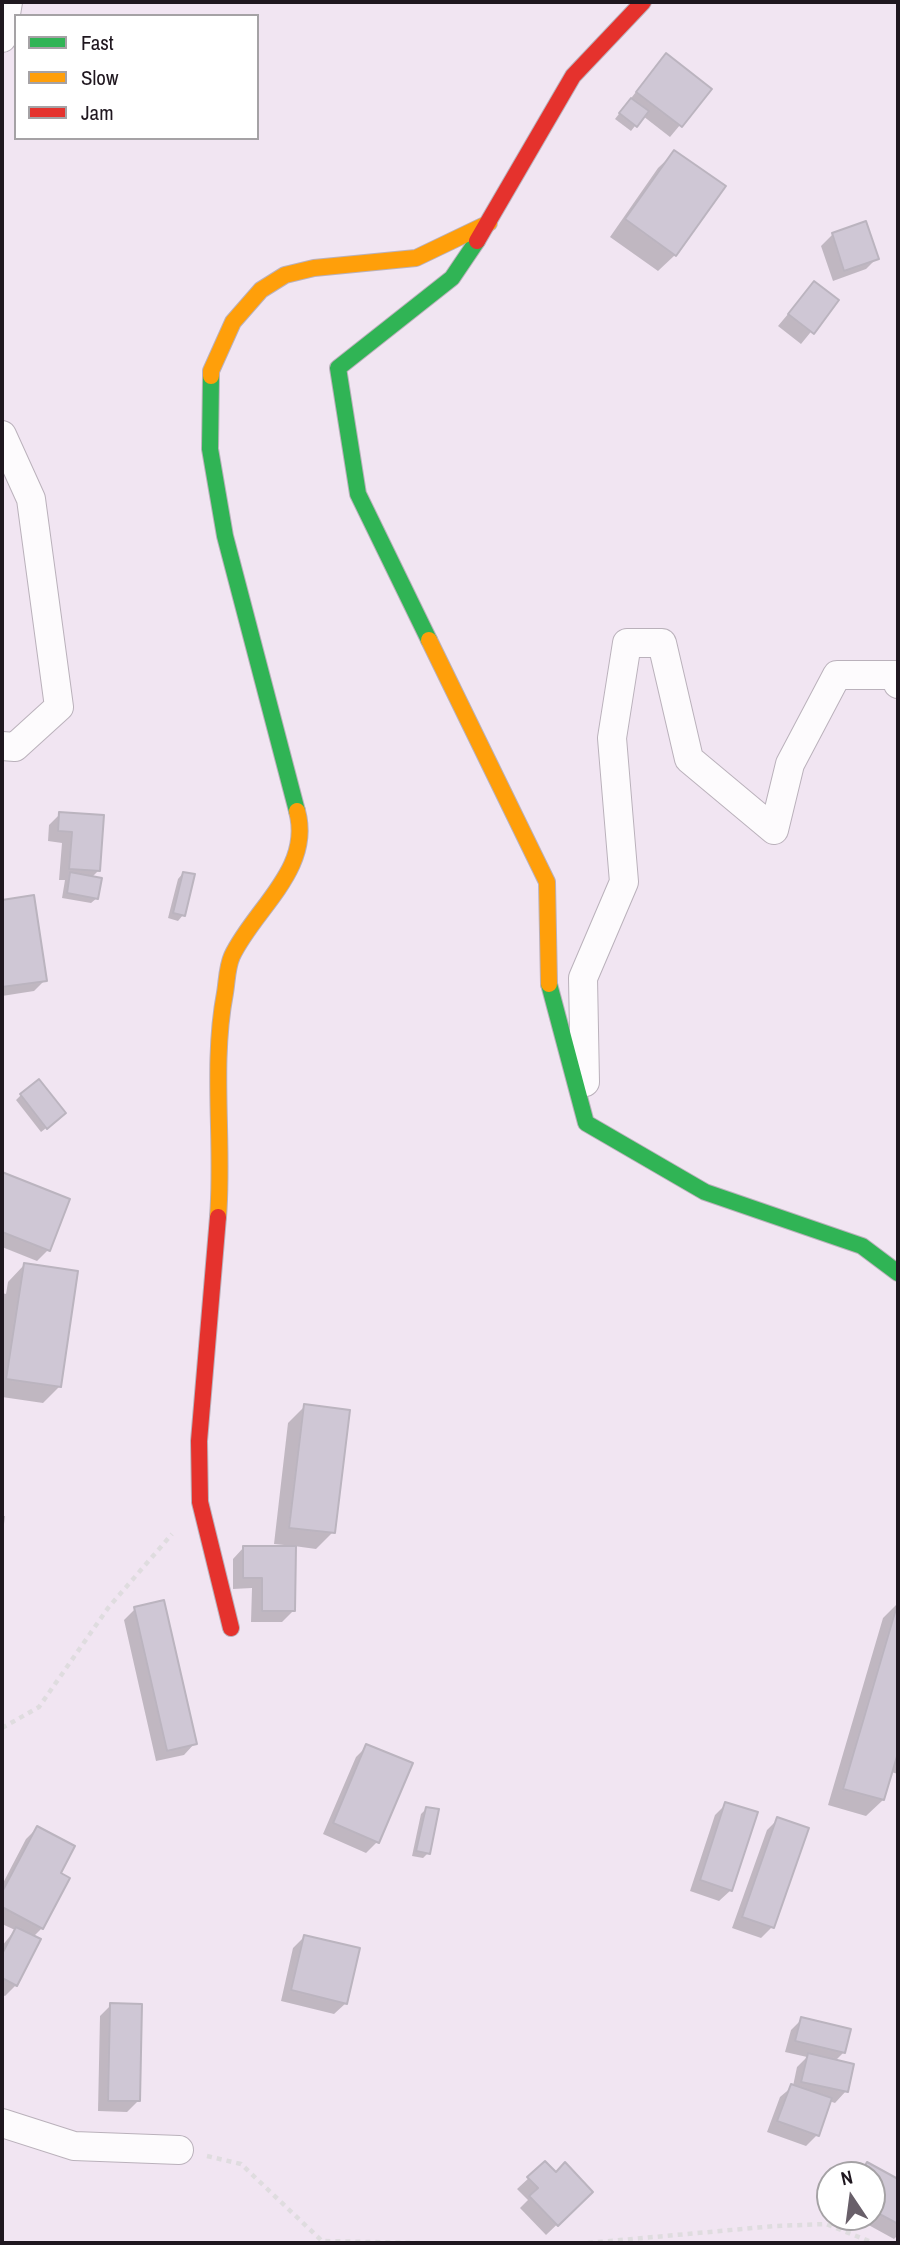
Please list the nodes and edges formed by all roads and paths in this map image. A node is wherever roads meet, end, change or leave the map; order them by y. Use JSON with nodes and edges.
{"nodes":[{"id":1,"x":8,"y":2,"type":"edge"},
{"id":2,"x":643,"y":2,"type":"edge"},
{"id":3,"x":2,"y":38,"type":"edge"},
{"id":4,"x":489,"y":223,"type":"junction"},
{"id":5,"x":2,"y":435,"type":"edge"},
{"id":6,"x":898,"y":684,"type":"edge"},
{"id":7,"x":2,"y":746,"type":"edge"},
{"id":8,"x":586,"y":1123,"type":"junction"},
{"id":9,"x":898,"y":1273,"type":"edge"},
{"id":10,"x":200,"y":1502,"type":"junction"},
{"id":11,"x":231,"y":1628,"type":"dead end"},
{"id":12,"x":2,"y":1728,"type":"edge"},
{"id":13,"x":2,"y":2123,"type":"edge"},
{"id":14,"x":179,"y":2150,"type":"joint"},
{"id":15,"x":420,"y":2243,"type":"edge"},
{"id":16,"x":588,"y":2243,"type":"edge"},
{"id":17,"x":874,"y":2243,"type":"edge"}],
"edges":[{"from":1,"to":3,"type":"street"},
{"from":2,"to":4,"type":"street"},
{"from":4,"to":8,"type":"street"},
{"from":4,"to":10,"type":"street"},
{"from":5,"to":7,"type":"street"},
{"from":6,"to":8,"type":"street"},
{"from":8,"to":9,"type":"street"},
{"from":10,"to":11,"type":"street"},
{"from":10,"to":12,"type":"path"},
{"from":13,"to":14,"type":"street"},
{"from":14,"to":15,"type":"path"},
{"from":16,"to":17,"type":"path"}]}
